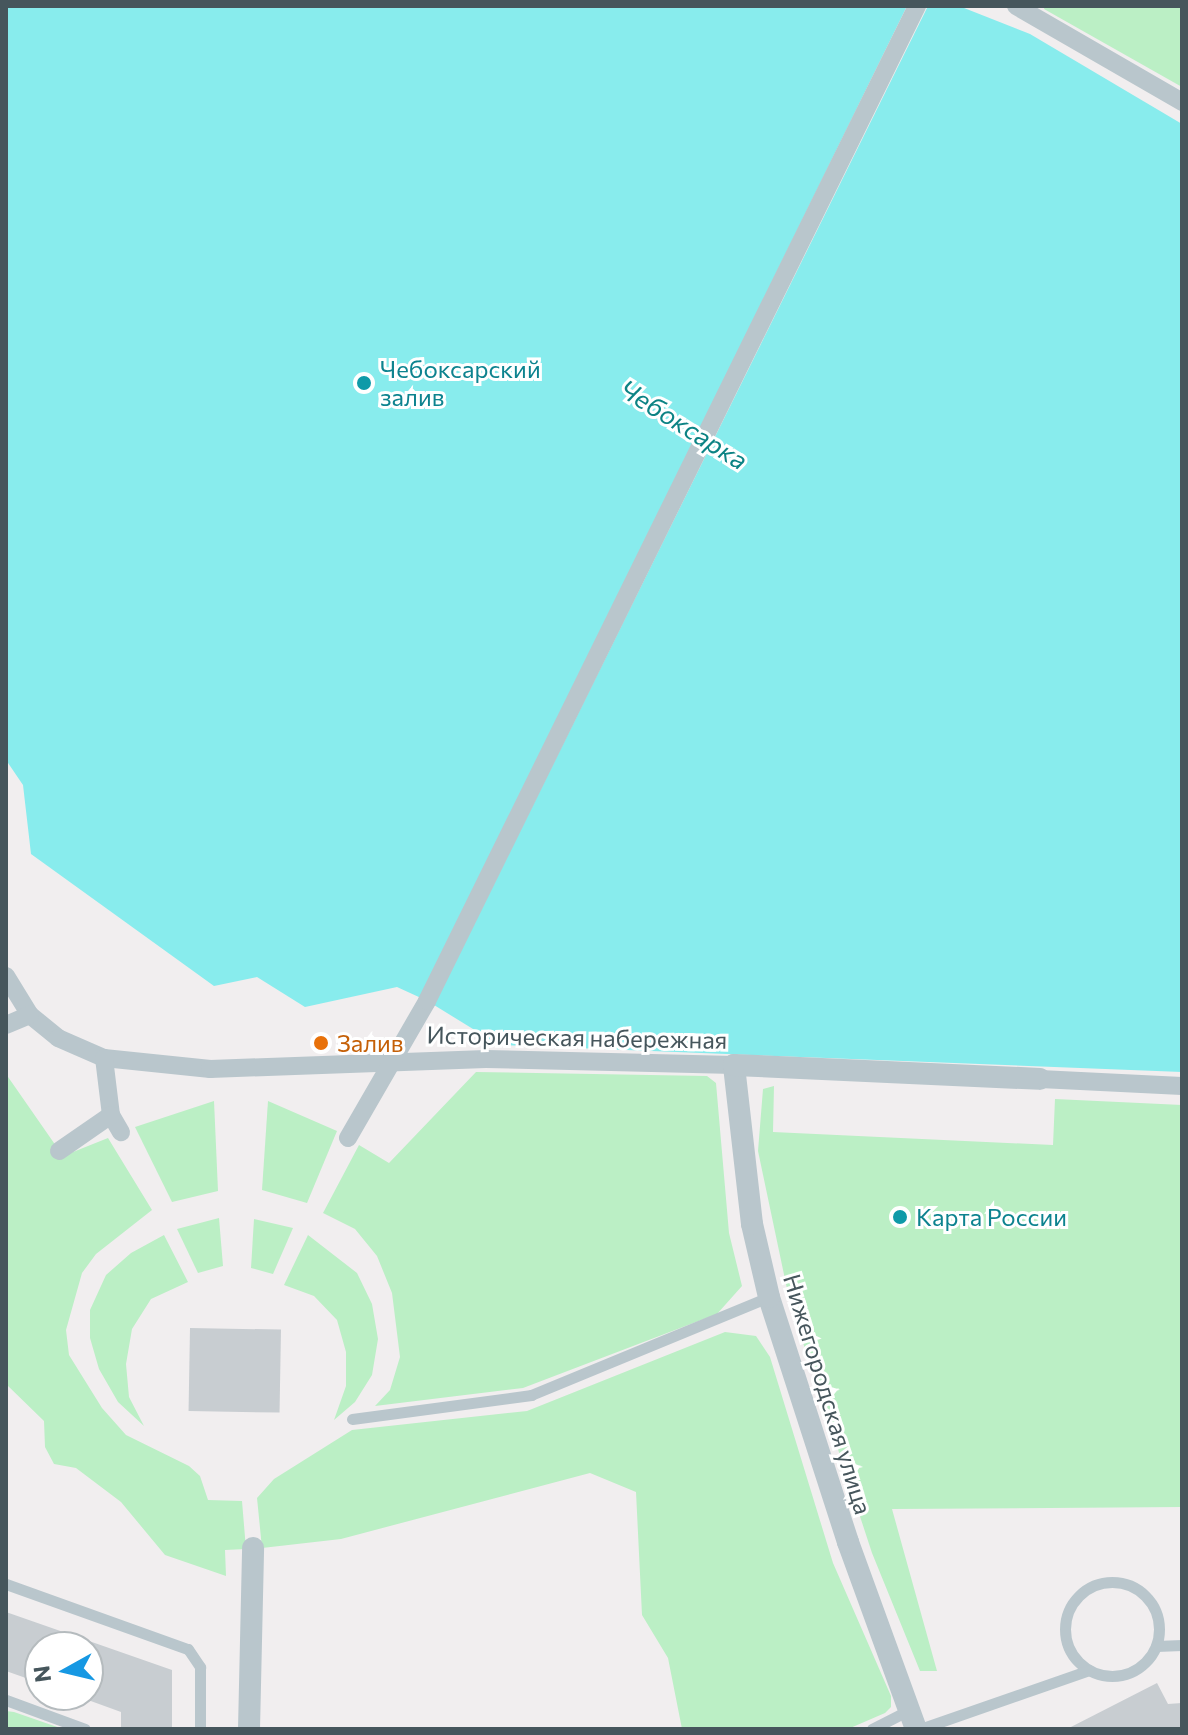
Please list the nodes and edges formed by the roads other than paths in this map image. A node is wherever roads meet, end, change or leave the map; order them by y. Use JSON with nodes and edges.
{"nodes":[{"id":1,"x":917,"y":6,"type":"edge"},
{"id":2,"x":1016,"y":6,"type":"edge"},
{"id":3,"x":1182,"y":102,"type":"edge"},
{"id":4,"x":6,"y":976,"type":"edge"},
{"id":5,"x":30,"y":1015,"type":"junction"},
{"id":6,"x":6,"y":1025,"type":"edge"},
{"id":7,"x":104,"y":1058,"type":"junction"},
{"id":8,"x":389,"y":1062,"type":"junction"},
{"id":9,"x":734,"y":1065,"type":"junction"},
{"id":10,"x":1040,"y":1079,"type":"joint"},
{"id":11,"x":1182,"y":1086,"type":"edge"},
{"id":12,"x":111,"y":1115,"type":"junction"},
{"id":13,"x":121,"y":1132,"type":"dead end"},
{"id":14,"x":348,"y":1138,"type":"dead end"},
{"id":15,"x":59,"y":1151,"type":"dead end"},
{"id":16,"x":769,"y":1297,"type":"junction"},
{"id":17,"x":352,"y":1419,"type":"dead end"},
{"id":18,"x":253,"y":1548,"type":"dead end"},
{"id":19,"x":6,"y":1584,"type":"edge"},
{"id":20,"x":1182,"y":1645,"type":"edge"},
{"id":21,"x":1156,"y":1646,"type":"junction"},
{"id":22,"x":1089,"y":1670,"type":"junction"},
{"id":23,"x":6,"y":1700,"type":"edge"},
{"id":24,"x":915,"y":1723,"type":"edge"},
{"id":25,"x":85,"y":1729,"type":"edge"},
{"id":26,"x":200,"y":1729,"type":"edge"},
{"id":27,"x":249,"y":1729,"type":"edge"},
{"id":28,"x":872,"y":1729,"type":"edge"}],
"edges":[{"from":1,"to":8,"type":"street"},
{"from":2,"to":3,"type":"street"},
{"from":4,"to":5,"type":"street","name":"Историческая набережная"},
{"from":5,"to":6,"type":"street"},
{"from":5,"to":7,"type":"street","name":"Историческая набережная"},
{"from":7,"to":8,"type":"street","name":"Историческая набережная"},
{"from":7,"to":12,"type":"street"},
{"from":8,"to":9,"type":"street","name":"Историческая набережная"},
{"from":8,"to":14,"type":"street"},
{"from":9,"to":10,"type":"street","name":"Историческая набережная"},
{"from":9,"to":16,"type":"street","name":"Нижегородская улица"},
{"from":10,"to":11,"type":"street","name":"Историческая набережная"},
{"from":12,"to":13,"type":"street"},
{"from":12,"to":15,"type":"street"},
{"from":16,"to":17,"type":"lane"},
{"from":16,"to":24,"type":"street","name":"Нижегородская улица"},
{"from":18,"to":27,"type":"street"},
{"from":19,"to":26,"type":"lane"},
{"from":20,"to":21,"type":"lane"},
{"from":21,"to":22,"type":"lane"},
{"from":21,"to":22,"type":"lane"},
{"from":22,"to":24,"type":"lane"},
{"from":23,"to":25,"type":"lane"},
{"from":24,"to":28,"type":"lane"}]}
